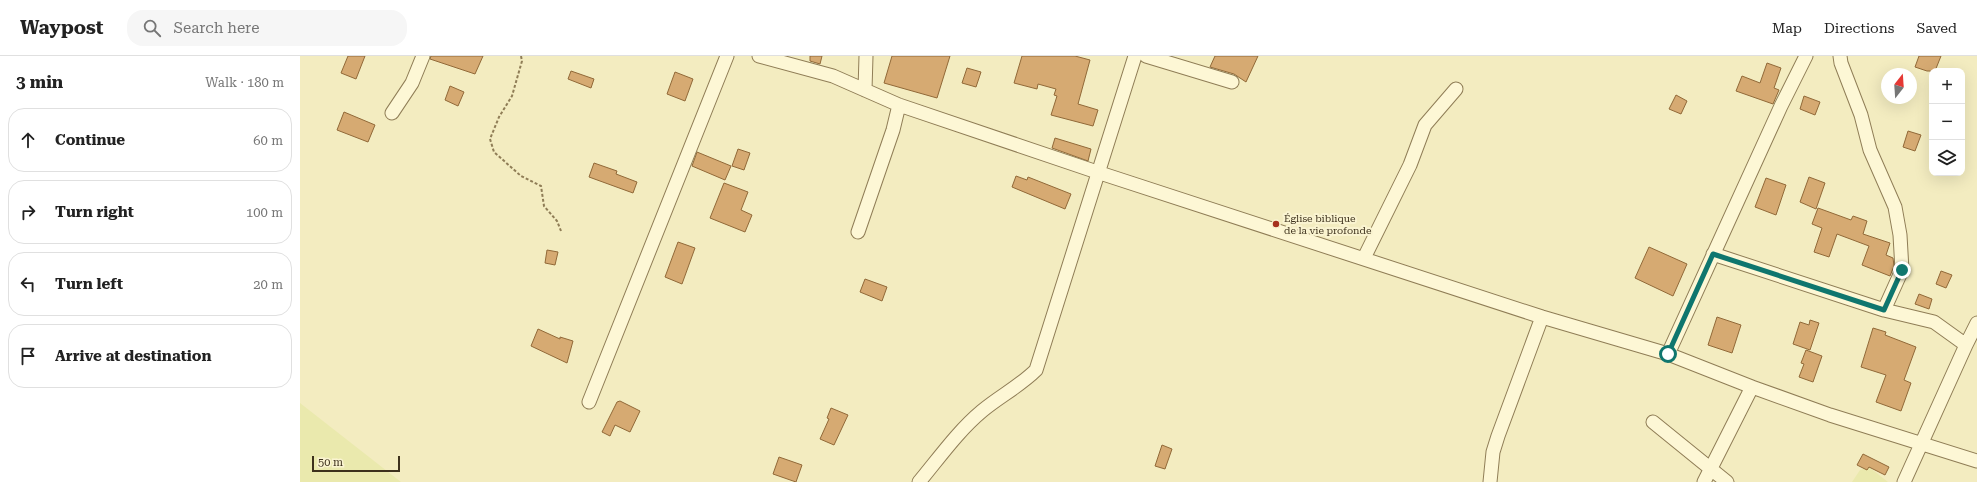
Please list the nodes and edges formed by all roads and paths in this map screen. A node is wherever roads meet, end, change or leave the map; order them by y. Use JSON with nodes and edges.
{"nodes":[{"id":1,"x":423,"y":56,"type":"edge"},
{"id":2,"x":521,"y":56,"type":"edge"},
{"id":3,"x":727,"y":56,"type":"edge"},
{"id":4,"x":759,"y":56,"type":"edge"},
{"id":5,"x":866,"y":56,"type":"edge"},
{"id":6,"x":1136,"y":56,"type":"edge"},
{"id":7,"x":1146,"y":56,"type":"edge"},
{"id":8,"x":1806,"y":56,"type":"edge"},
{"id":9,"x":1840,"y":56,"type":"edge"},
{"id":10,"x":1232,"y":82,"type":"dead end"},
{"id":11,"x":1456,"y":89,"type":"dead end"},
{"id":12,"x":865,"y":90,"type":"junction"},
{"id":13,"x":899,"y":105,"type":"junction"},
{"id":14,"x":392,"y":113,"type":"dead end"},
{"id":15,"x":1100,"y":174,"type":"junction"},
{"id":16,"x":561,"y":231,"type":"dead end"},
{"id":17,"x":858,"y":232,"type":"dead end"},
{"id":18,"x":1713,"y":254,"type":"junction"},
{"id":19,"x":1364,"y":258,"type":"junction"},
{"id":20,"x":1884,"y":310,"type":"junction"},
{"id":21,"x":1542,"y":317,"type":"junction"},
{"id":22,"x":1977,"y":324,"type":"edge"},
{"id":23,"x":1966,"y":345,"type":"junction"},
{"id":24,"x":1668,"y":354,"type":"junction"},
{"id":25,"x":1752,"y":387,"type":"junction"},
{"id":26,"x":589,"y":402,"type":"dead end"},
{"id":27,"x":1653,"y":422,"type":"dead end"},
{"id":28,"x":1923,"y":443,"type":"junction"},
{"id":29,"x":1977,"y":460,"type":"edge"},
{"id":30,"x":1711,"y":468,"type":"junction"},
{"id":31,"x":919,"y":482,"type":"edge"},
{"id":32,"x":1490,"y":482,"type":"edge"},
{"id":33,"x":1704,"y":482,"type":"edge"},
{"id":34,"x":1727,"y":482,"type":"edge"},
{"id":35,"x":1904,"y":482,"type":"edge"}],
"edges":[{"from":1,"to":14,"type":"street"},
{"from":2,"to":16,"type":"path"},
{"from":3,"to":26,"type":"street"},
{"from":4,"to":12,"type":"street"},
{"from":5,"to":12,"type":"street"},
{"from":6,"to":15,"type":"street"},
{"from":7,"to":10,"type":"street"},
{"from":8,"to":18,"type":"street"},
{"from":9,"to":20,"type":"street"},
{"from":11,"to":19,"type":"street"},
{"from":12,"to":13,"type":"street"},
{"from":13,"to":15,"type":"street"},
{"from":13,"to":17,"type":"street"},
{"from":15,"to":19,"type":"street"},
{"from":15,"to":31,"type":"street"},
{"from":18,"to":20,"type":"street"},
{"from":18,"to":24,"type":"street"},
{"from":19,"to":21,"type":"street"},
{"from":20,"to":23,"type":"street"},
{"from":21,"to":24,"type":"street"},
{"from":21,"to":32,"type":"street"},
{"from":22,"to":23,"type":"street"},
{"from":23,"to":28,"type":"street"},
{"from":24,"to":25,"type":"street"},
{"from":25,"to":28,"type":"street"},
{"from":25,"to":30,"type":"street"},
{"from":27,"to":30,"type":"street"},
{"from":28,"to":29,"type":"street"},
{"from":28,"to":35,"type":"street"},
{"from":30,"to":33,"type":"street"},
{"from":30,"to":34,"type":"street"}]}
